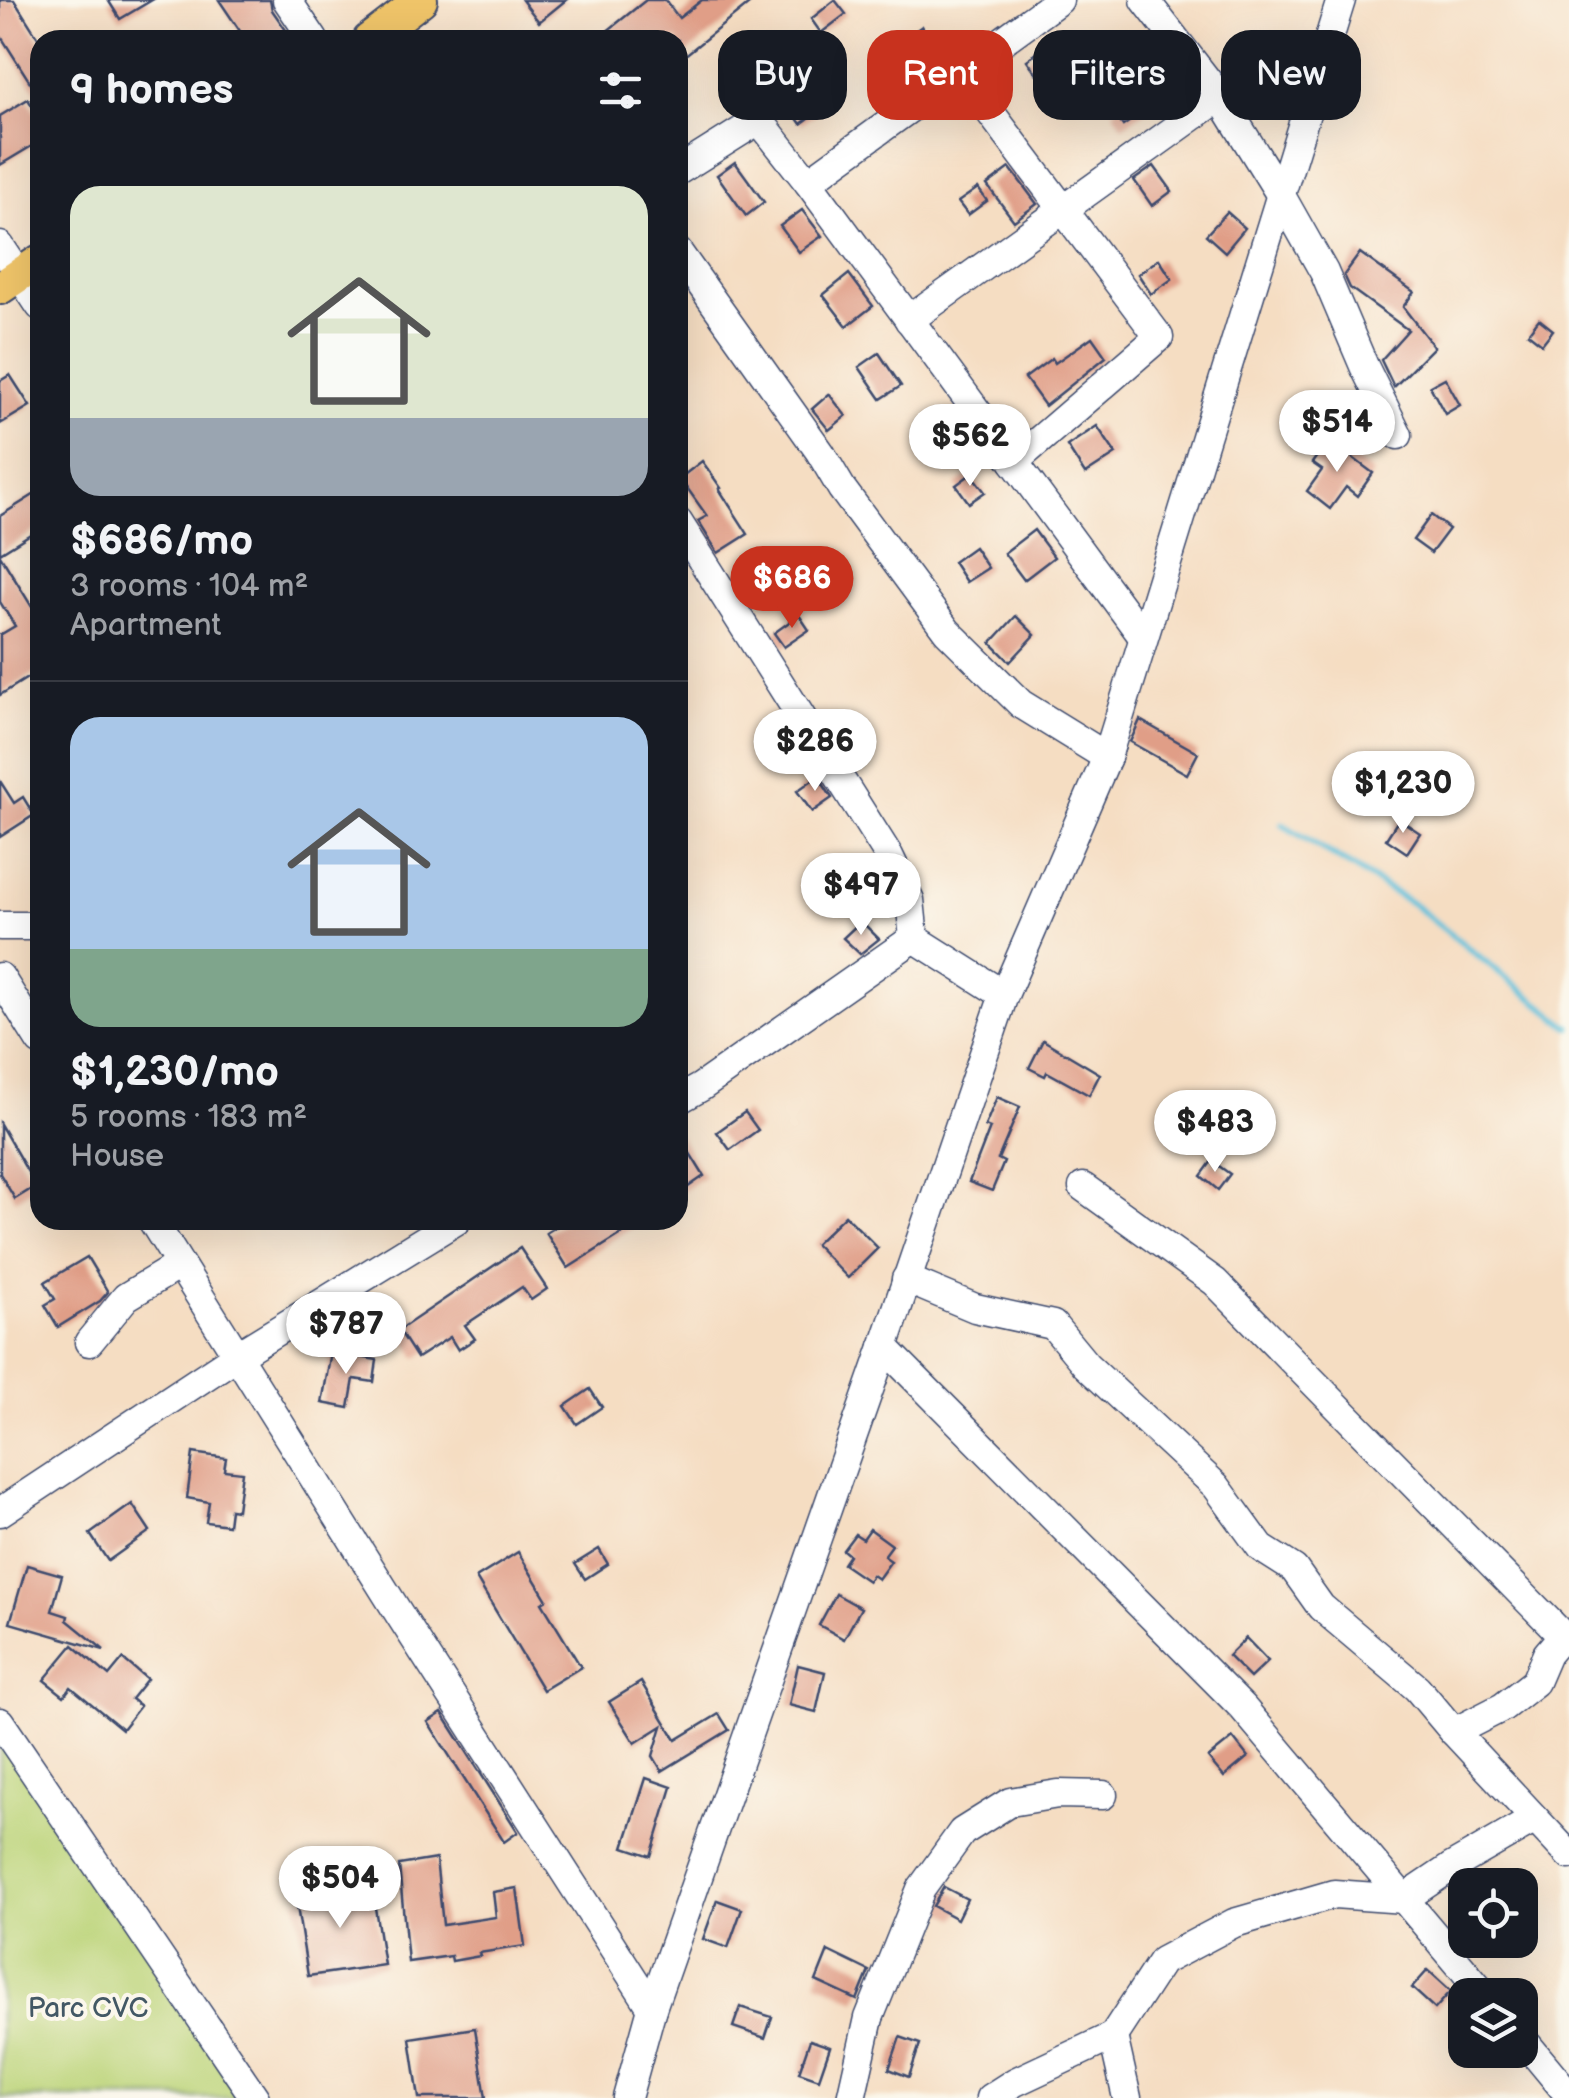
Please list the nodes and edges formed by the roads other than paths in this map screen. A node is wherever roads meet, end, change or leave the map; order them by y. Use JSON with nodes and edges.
{"nodes":[{"id":1,"x":287,"y":0,"type":"edge"},
{"id":2,"x":421,"y":0,"type":"edge"},
{"id":3,"x":1059,"y":0,"type":"edge"},
{"id":4,"x":1146,"y":0,"type":"edge"},
{"id":5,"x":1340,"y":0,"type":"edge"},
{"id":6,"x":307,"y":30,"type":"edge"},
{"id":7,"x":382,"y":30,"type":"edge"},
{"id":8,"x":1013,"y":33,"type":"edge"},
{"id":9,"x":1220,"y":97,"type":"junction"},
{"id":10,"x":894,"y":120,"type":"edge"},
{"id":11,"x":996,"y":120,"type":"edge"},
{"id":12,"x":688,"y":165,"type":"edge"},
{"id":13,"x":808,"y":182,"type":"junction"},
{"id":14,"x":1280,"y":194,"type":"junction"},
{"id":15,"x":1064,"y":209,"type":"junction"},
{"id":16,"x":0,"y":246,"type":"edge"},
{"id":17,"x":688,"y":266,"type":"edge"},
{"id":18,"x":20,"y":275,"type":"edge"},
{"id":19,"x":910,"y":320,"type":"junction"},
{"id":20,"x":1398,"y":435,"type":"dead end"},
{"id":21,"x":1014,"y":462,"type":"junction"},
{"id":22,"x":688,"y":538,"type":"edge"},
{"id":23,"x":1144,"y":636,"type":"junction"},
{"id":24,"x":1107,"y":757,"type":"junction"},
{"id":25,"x":0,"y":926,"type":"edge"},
{"id":26,"x":30,"y":926,"type":"edge"},
{"id":27,"x":914,"y":938,"type":"junction"},
{"id":28,"x":0,"y":978,"type":"edge"},
{"id":29,"x":1004,"y":994,"type":"junction"},
{"id":30,"x":30,"y":1026,"type":"edge"},
{"id":31,"x":688,"y":1095,"type":"edge"},
{"id":32,"x":1083,"y":1187,"type":"dead end"},
{"id":33,"x":158,"y":1230,"type":"edge"},
{"id":34,"x":441,"y":1230,"type":"edge"},
{"id":35,"x":179,"y":1264,"type":"junction"},
{"id":36,"x":906,"y":1279,"type":"junction"},
{"id":37,"x":89,"y":1342,"type":"dead end"},
{"id":38,"x":884,"y":1347,"type":"junction"},
{"id":39,"x":236,"y":1356,"type":"junction"},
{"id":40,"x":0,"y":1512,"type":"edge"},
{"id":41,"x":1566,"y":1639,"type":"edge"},
{"id":42,"x":0,"y":1722,"type":"edge"},
{"id":43,"x":1454,"y":1732,"type":"junction"},
{"id":44,"x":1103,"y":1795,"type":"dead end"},
{"id":45,"x":1536,"y":1819,"type":"junction"},
{"id":46,"x":1569,"y":1855,"type":"edge"},
{"id":47,"x":1404,"y":1899,"type":"junction"},
{"id":48,"x":1471,"y":1978,"type":"edge"},
{"id":49,"x":652,"y":2008,"type":"junction"},
{"id":50,"x":1113,"y":2036,"type":"junction"},
{"id":51,"x":1538,"y":2057,"type":"edge"},
{"id":52,"x":1569,"y":2094,"type":"edge"},
{"id":53,"x":255,"y":2098,"type":"edge"},
{"id":54,"x":627,"y":2098,"type":"edge"},
{"id":55,"x":851,"y":2098,"type":"edge"},
{"id":56,"x":990,"y":2098,"type":"edge"},
{"id":57,"x":1127,"y":2098,"type":"edge"}],
"edges":[{"from":1,"to":6,"type":"street"},
{"from":2,"to":7,"type":"main road"},
{"from":3,"to":8,"type":"street"},
{"from":4,"to":9,"type":"street"},
{"from":5,"to":14,"type":"street"},
{"from":9,"to":14,"type":"street"},
{"from":9,"to":15,"type":"street"},
{"from":10,"to":13,"type":"street"},
{"from":11,"to":15,"type":"street"},
{"from":12,"to":13,"type":"street"},
{"from":13,"to":19,"type":"street"},
{"from":14,"to":20,"type":"street"},
{"from":14,"to":23,"type":"street"},
{"from":15,"to":19,"type":"street"},
{"from":15,"to":21,"type":"street"},
{"from":16,"to":18,"type":"street"},
{"from":17,"to":24,"type":"street"},
{"from":19,"to":21,"type":"street"},
{"from":21,"to":23,"type":"street"},
{"from":22,"to":27,"type":"street"},
{"from":23,"to":24,"type":"street"},
{"from":24,"to":29,"type":"street"},
{"from":25,"to":26,"type":"street"},
{"from":27,"to":29,"type":"street"},
{"from":27,"to":31,"type":"street"},
{"from":28,"to":30,"type":"street"},
{"from":29,"to":36,"type":"street"},
{"from":32,"to":41,"type":"street"},
{"from":33,"to":35,"type":"street"},
{"from":34,"to":39,"type":"street"},
{"from":35,"to":37,"type":"street"},
{"from":35,"to":39,"type":"street"},
{"from":36,"to":38,"type":"street"},
{"from":36,"to":43,"type":"street"},
{"from":38,"to":47,"type":"street"},
{"from":38,"to":49,"type":"street"},
{"from":39,"to":40,"type":"street"},
{"from":39,"to":49,"type":"street"},
{"from":41,"to":43,"type":"street"},
{"from":42,"to":53,"type":"street"},
{"from":43,"to":45,"type":"street"},
{"from":44,"to":55,"type":"street"},
{"from":45,"to":46,"type":"street"},
{"from":45,"to":47,"type":"street"},
{"from":47,"to":48,"type":"street"},
{"from":47,"to":50,"type":"street"},
{"from":49,"to":54,"type":"street"},
{"from":50,"to":56,"type":"street"},
{"from":50,"to":57,"type":"street"},
{"from":51,"to":52,"type":"street"}]}
